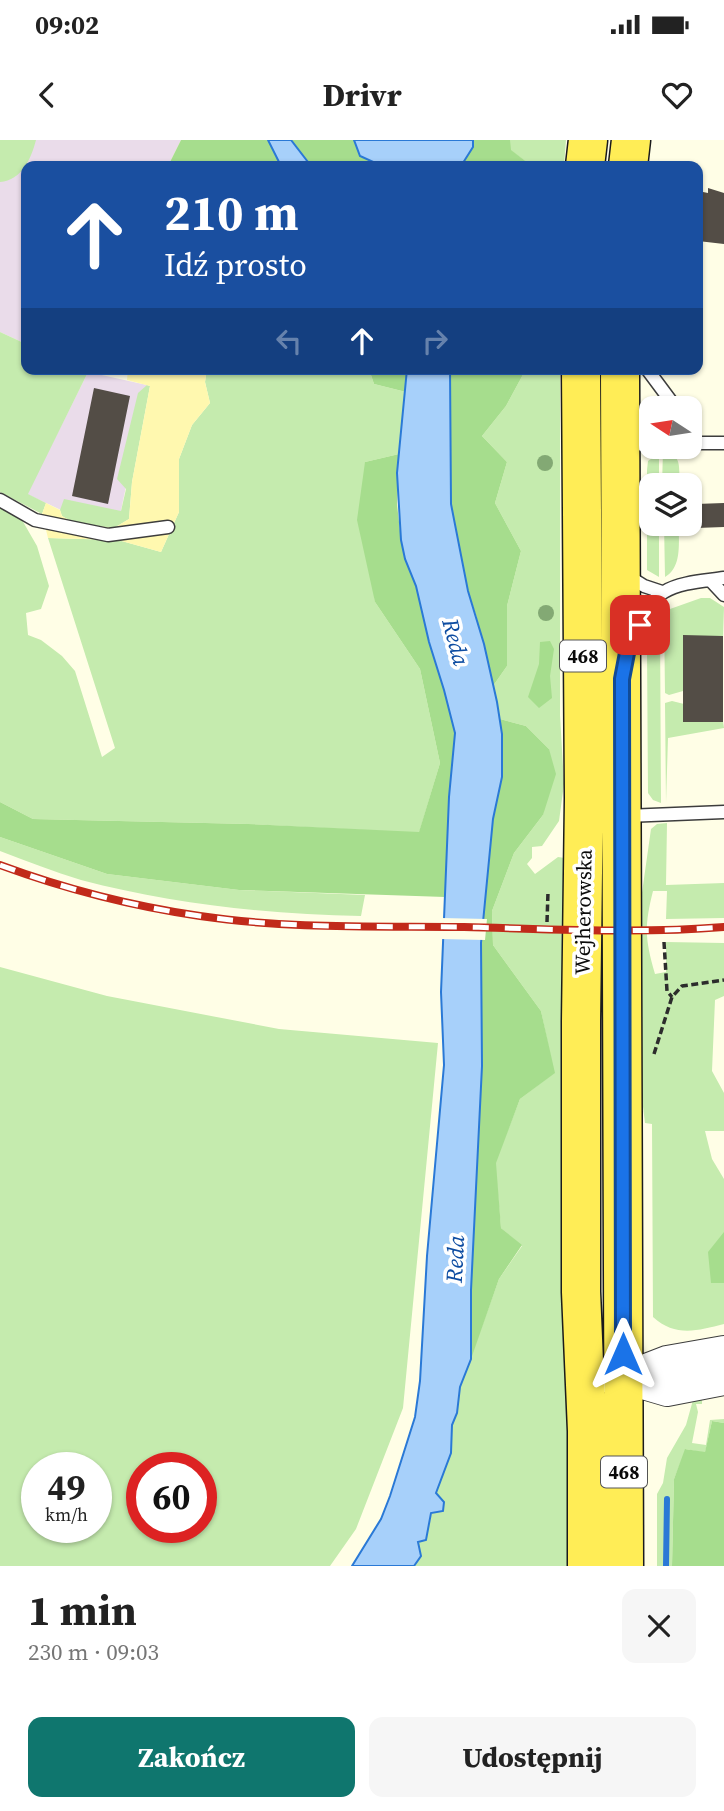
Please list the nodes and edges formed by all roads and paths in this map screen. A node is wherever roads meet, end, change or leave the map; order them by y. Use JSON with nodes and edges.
{"nodes":[{"id":1,"x":588,"y":140,"type":"edge"},
{"id":2,"x":631,"y":140,"type":"edge"},
{"id":3,"x":586,"y":161,"type":"edge"},
{"id":4,"x":629,"y":161,"type":"edge"},
{"id":5,"x":583,"y":375,"type":"edge"},
{"id":6,"x":619,"y":375,"type":"edge"},
{"id":7,"x":651,"y":375,"type":"edge"},
{"id":8,"x":667,"y":396,"type":"edge"},
{"id":9,"x":702,"y":440,"type":"edge"},
{"id":10,"x":724,"y":443,"type":"edge"},
{"id":11,"x":610,"y":446,"type":"edge"},
{"id":12,"x":0,"y":500,"type":"edge"},
{"id":13,"x":581,"y":514,"type":"junction"},
{"id":14,"x":168,"y":527,"type":"dead end"},
{"id":15,"x":607,"y":559,"type":"junction"},
{"id":16,"x":724,"y":578,"type":"edge"},
{"id":17,"x":710,"y":580,"type":"junction"},
{"id":18,"x":662,"y":592,"type":"junction"},
{"id":19,"x":724,"y":595,"type":"edge"},
{"id":20,"x":622,"y":679,"type":"junction"},
{"id":21,"x":724,"y":812,"type":"edge"},
{"id":22,"x":622,"y":816,"type":"junction"},
{"id":23,"x":548,"y":892,"type":"dead end"},
{"id":24,"x":547,"y":922,"type":"dead end"},
{"id":25,"x":664,"y":943,"type":"dead end"},
{"id":26,"x":724,"y":980,"type":"edge"},
{"id":27,"x":672,"y":997,"type":"junction"},
{"id":28,"x":653,"y":1056,"type":"dead end"},
{"id":29,"x":724,"y":1351,"type":"edge"},
{"id":30,"x":584,"y":1377,"type":"junction"},
{"id":31,"x":623,"y":1378,"type":"junction"},
{"id":32,"x":724,"y":1380,"type":"edge"},
{"id":33,"x":587,"y":1566,"type":"edge"},
{"id":34,"x":624,"y":1566,"type":"edge"}],
"edges":[{"from":1,"to":3,"type":"main road"},
{"from":2,"to":4,"type":"main road"},
{"from":5,"to":11,"type":"main road","name":"Wejherowska","number":"468"},
{"from":6,"to":11,"type":"main road","name":"Wejherowska","number":"468"},
{"from":7,"to":8,"type":"lane"},
{"from":9,"to":10,"type":"lane"},
{"from":11,"to":13,"type":"main road","name":"Wejherowska","number":"468"},
{"from":11,"to":15,"type":"main road","name":"Wejherowska","number":"468"},
{"from":12,"to":14,"type":"lane"},
{"from":13,"to":15,"type":"lane"},
{"from":13,"to":30,"type":"main road","name":"Wejherowska","number":"468"},
{"from":15,"to":18,"type":"lane"},
{"from":15,"to":20,"type":"main road","name":"Wejherowska","number":"468"},
{"from":16,"to":17,"type":"lane"},
{"from":17,"to":18,"type":"lane"},
{"from":17,"to":19,"type":"lane"},
{"from":18,"to":20,"type":"lane"},
{"from":20,"to":22,"type":"main road","name":"Wejherowska","number":"468"},
{"from":21,"to":22,"type":"lane"},
{"from":22,"to":31,"type":"main road","name":"Wejherowska","number":"468"},
{"from":23,"to":24,"type":"path"},
{"from":25,"to":27,"type":"path"},
{"from":26,"to":27,"type":"path"},
{"from":27,"to":28,"type":"path"},
{"from":29,"to":31,"type":"street"},
{"from":30,"to":31,"type":"street"},
{"from":30,"to":33,"type":"main road","name":"Wejherowska","number":"468"},
{"from":31,"to":32,"type":"street"},
{"from":31,"to":34,"type":"main road","name":"Wejherowska","number":"468"}]}
